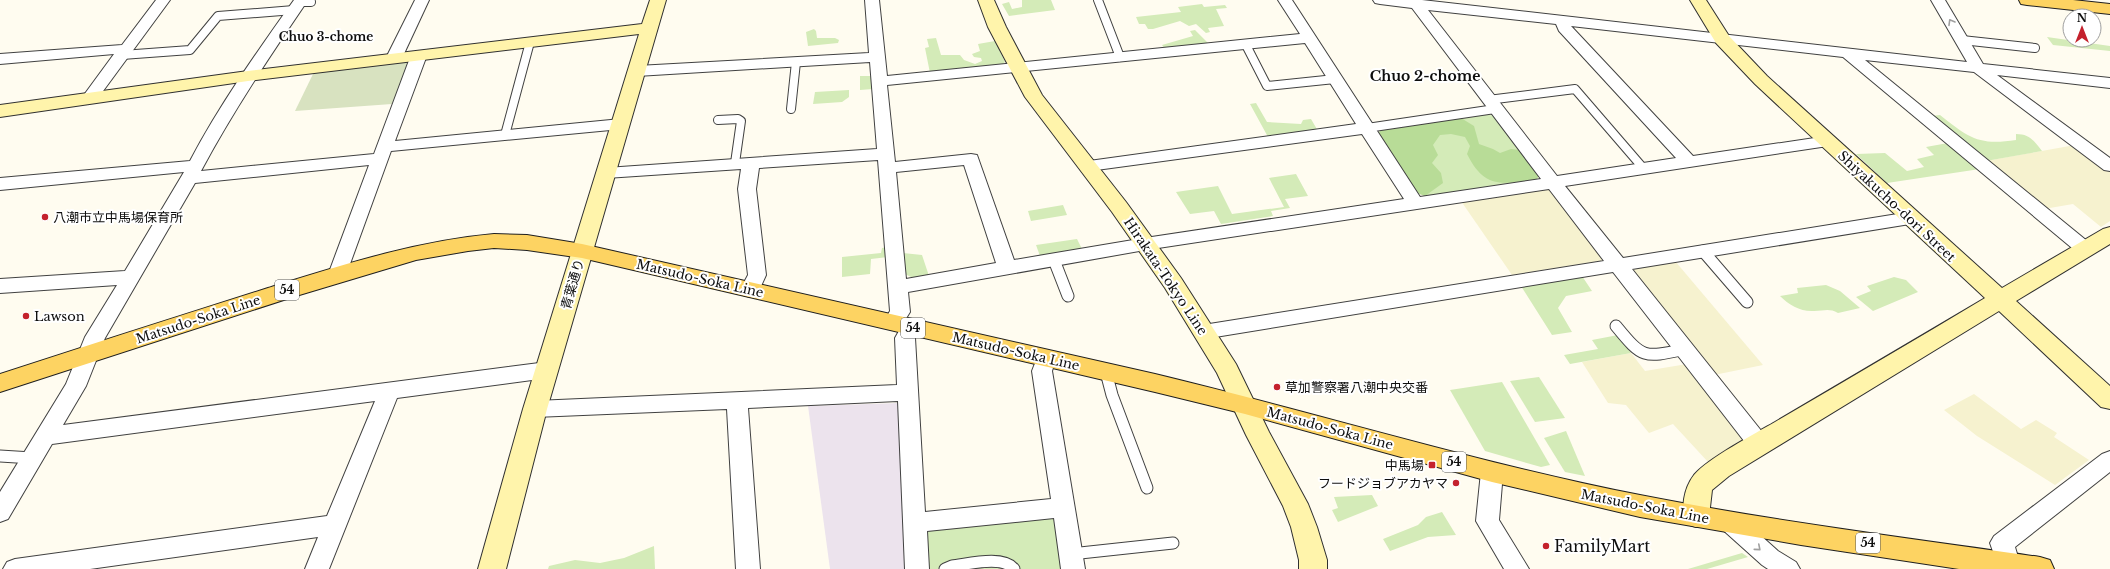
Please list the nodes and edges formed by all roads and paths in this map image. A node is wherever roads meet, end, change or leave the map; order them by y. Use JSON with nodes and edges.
{"nodes":[{"id":1,"x":163,"y":0,"type":"edge"},
{"id":2,"x":422,"y":0,"type":"edge"},
{"id":3,"x":658,"y":0,"type":"edge"},
{"id":4,"x":872,"y":0,"type":"edge"},
{"id":5,"x":986,"y":0,"type":"edge"},
{"id":6,"x":1098,"y":0,"type":"edge"},
{"id":7,"x":1285,"y":0,"type":"edge"},
{"id":8,"x":1380,"y":0,"type":"edge"},
{"id":9,"x":1698,"y":0,"type":"edge"},
{"id":10,"x":1938,"y":0,"type":"edge"},
{"id":11,"x":2027,"y":0,"type":"edge"},
{"id":12,"x":1415,"y":2,"type":"edge"},
{"id":13,"x":301,"y":3,"type":"edge"},
{"id":14,"x":2110,"y":9,"type":"edge"},
{"id":15,"x":1562,"y":21,"type":"junction"},
{"id":16,"x":648,"y":28,"type":"junction"},
{"id":17,"x":1308,"y":38,"type":"junction"},
{"id":18,"x":1722,"y":39,"type":"junction"},
{"id":19,"x":1962,"y":40,"type":"junction"},
{"id":20,"x":530,"y":42,"type":"junction"},
{"id":21,"x":1246,"y":45,"type":"junction"},
{"id":22,"x":2034,"y":48,"type":"dead end"},
{"id":23,"x":124,"y":52,"type":"junction"},
{"id":24,"x":1846,"y":52,"type":"junction"},
{"id":25,"x":419,"y":55,"type":"junction"},
{"id":26,"x":877,"y":56,"type":"junction"},
{"id":27,"x":1120,"y":57,"type":"junction"},
{"id":28,"x":0,"y":58,"type":"edge"},
{"id":29,"x":394,"y":58,"type":"junction"},
{"id":30,"x":796,"y":62,"type":"junction"},
{"id":31,"x":1018,"y":67,"type":"junction"},
{"id":32,"x":1978,"y":68,"type":"junction"},
{"id":33,"x":637,"y":71,"type":"junction"},
{"id":34,"x":248,"y":76,"type":"junction"},
{"id":35,"x":1335,"y":79,"type":"junction"},
{"id":36,"x":879,"y":82,"type":"junction"},
{"id":37,"x":2110,"y":83,"type":"edge"},
{"id":38,"x":89,"y":98,"type":"junction"},
{"id":39,"x":1492,"y":104,"type":"junction"},
{"id":40,"x":791,"y":109,"type":"dead end"},
{"id":41,"x":0,"y":111,"type":"edge"},
{"id":42,"x":718,"y":120,"type":"dead end"},
{"id":43,"x":621,"y":124,"type":"junction"},
{"id":44,"x":1367,"y":128,"type":"junction"},
{"id":45,"x":505,"y":135,"type":"junction"},
{"id":46,"x":1828,"y":141,"type":"junction"},
{"id":47,"x":382,"y":153,"type":"junction"},
{"id":48,"x":886,"y":161,"type":"junction"},
{"id":49,"x":1688,"y":162,"type":"junction"},
{"id":50,"x":743,"y":163,"type":"junction"},
{"id":51,"x":1089,"y":166,"type":"junction"},
{"id":52,"x":2110,"y":166,"type":"edge"},
{"id":53,"x":1644,"y":169,"type":"junction"},
{"id":54,"x":192,"y":172,"type":"junction"},
{"id":55,"x":606,"y":173,"type":"junction"},
{"id":56,"x":1553,"y":183,"type":"junction"},
{"id":57,"x":0,"y":184,"type":"edge"},
{"id":58,"x":1415,"y":203,"type":"junction"},
{"id":59,"x":1910,"y":218,"type":"junction"},
{"id":60,"x":2110,"y":234,"type":"edge"},
{"id":61,"x":1145,"y":244,"type":"junction"},
{"id":62,"x":2085,"y":249,"type":"junction"},
{"id":63,"x":582,"y":251,"type":"junction"},
{"id":64,"x":1703,"y":251,"type":"junction"},
{"id":65,"x":1054,"y":260,"type":"junction"},
{"id":66,"x":1618,"y":265,"type":"junction"},
{"id":67,"x":1007,"y":268,"type":"junction"},
{"id":68,"x":337,"y":275,"type":"junction"},
{"id":69,"x":131,"y":277,"type":"junction"},
{"id":70,"x":0,"y":286,"type":"edge"},
{"id":71,"x":898,"y":287,"type":"junction"},
{"id":72,"x":750,"y":290,"type":"junction"},
{"id":73,"x":1068,"y":296,"type":"dead end"},
{"id":74,"x":2000,"y":300,"type":"junction"},
{"id":75,"x":1747,"y":302,"type":"dead end"},
{"id":76,"x":902,"y":325,"type":"junction"},
{"id":77,"x":1616,"y":326,"type":"dead end"},
{"id":78,"x":1203,"y":332,"type":"junction"},
{"id":79,"x":1685,"y":349,"type":"junction"},
{"id":80,"x":89,"y":355,"type":"junction"},
{"id":81,"x":1046,"y":358,"type":"junction"},
{"id":82,"x":547,"y":370,"type":"junction"},
{"id":83,"x":1106,"y":372,"type":"junction"},
{"id":84,"x":0,"y":383,"type":"edge"},
{"id":85,"x":390,"y":390,"type":"junction"},
{"id":86,"x":908,"y":393,"type":"junction"},
{"id":87,"x":2110,"y":400,"type":"edge"},
{"id":88,"x":739,"y":402,"type":"junction"},
{"id":89,"x":1245,"y":405,"type":"junction"},
{"id":90,"x":535,"y":409,"type":"junction"},
{"id":91,"x":46,"y":436,"type":"junction"},
{"id":92,"x":1759,"y":444,"type":"junction"},
{"id":93,"x":0,"y":456,"type":"edge"},
{"id":94,"x":32,"y":458,"type":"junction"},
{"id":95,"x":2110,"y":460,"type":"edge"},
{"id":96,"x":1492,"y":472,"type":"junction"},
{"id":97,"x":1147,"y":488,"type":"dead end"},
{"id":98,"x":1064,"y":507,"type":"junction"},
{"id":99,"x":0,"y":512,"type":"edge"},
{"id":100,"x":1696,"y":516,"type":"junction"},
{"id":101,"x":914,"y":523,"type":"junction"},
{"id":102,"x":1731,"y":523,"type":"junction"},
{"id":103,"x":336,"y":524,"type":"junction"},
{"id":104,"x":1173,"y":544,"type":"dead end"},
{"id":105,"x":1072,"y":562,"type":"edge"},
{"id":106,"x":2008,"y":564,"type":"junction"},
{"id":107,"x":15,"y":569,"type":"edge"},
{"id":108,"x":317,"y":569,"type":"edge"},
{"id":109,"x":492,"y":569,"type":"edge"},
{"id":110,"x":748,"y":569,"type":"edge"},
{"id":111,"x":917,"y":569,"type":"edge"},
{"id":112,"x":945,"y":569,"type":"edge"},
{"id":113,"x":1014,"y":569,"type":"edge"},
{"id":114,"x":1313,"y":569,"type":"edge"},
{"id":115,"x":1516,"y":569,"type":"edge"},
{"id":116,"x":1788,"y":569,"type":"edge"},
{"id":117,"x":2040,"y":569,"type":"edge"}],
"edges":[{"from":1,"to":23,"type":"street"},
{"from":2,"to":29,"type":"street"},
{"from":3,"to":16,"type":"street","name":"青葉通り"},
{"from":4,"to":26,"type":"street"},
{"from":5,"to":31,"type":"street","name":"Hirakata-Tokyo Line"},
{"from":6,"to":27,"type":"lane"},
{"from":7,"to":17,"type":"street"},
{"from":8,"to":12,"type":"street"},
{"from":9,"to":18,"type":"street","name":"Shiyakucho-dori Street"},
{"from":19,"to":10,"type":"street","one_way":true},
{"from":11,"to":14,"type":"main road"},
{"from":12,"to":15,"type":"street"},
{"from":12,"to":39,"type":"street"},
{"from":13,"to":23,"type":"lane"},
{"from":13,"to":34,"type":"street"},
{"from":15,"to":18,"type":"street"},
{"from":15,"to":49,"type":"street"},
{"from":16,"to":20,"type":"street"},
{"from":16,"to":33,"type":"street","name":"青葉通り"},
{"from":17,"to":21,"type":"street"},
{"from":17,"to":35,"type":"street"},
{"from":18,"to":24,"type":"street"},
{"from":18,"to":46,"type":"street","name":"Shiyakucho-dori Street"},
{"from":19,"to":22,"type":"lane"},
{"from":19,"to":32,"type":"street"},
{"from":20,"to":25,"type":"street"},
{"from":20,"to":45,"type":"lane"},
{"from":21,"to":27,"type":"street"},
{"from":21,"to":35,"type":"lane"},
{"from":23,"to":28,"type":"street"},
{"from":23,"to":38,"type":"street"},
{"from":24,"to":32,"type":"street"},
{"from":24,"to":62,"type":"street"},
{"from":25,"to":29,"type":"street"},
{"from":25,"to":47,"type":"street"},
{"from":26,"to":30,"type":"street"},
{"from":26,"to":36,"type":"street"},
{"from":27,"to":31,"type":"street"},
{"from":29,"to":34,"type":"street"},
{"from":30,"to":33,"type":"street"},
{"from":30,"to":40,"type":"lane"},
{"from":31,"to":36,"type":"street"},
{"from":31,"to":51,"type":"street","name":"Hirakata-Tokyo Line"},
{"from":32,"to":37,"type":"street"},
{"from":32,"to":52,"type":"street"},
{"from":33,"to":43,"type":"street","name":"青葉通り"},
{"from":34,"to":38,"type":"street"},
{"from":34,"to":54,"type":"street"},
{"from":35,"to":44,"type":"street"},
{"from":36,"to":48,"type":"street"},
{"from":38,"to":41,"type":"street"},
{"from":39,"to":44,"type":"lane"},
{"from":39,"to":53,"type":"lane"},
{"from":39,"to":56,"type":"street"},
{"from":42,"to":50,"type":"lane"},
{"from":43,"to":45,"type":"street"},
{"from":43,"to":55,"type":"street","name":"青葉通り"},
{"from":44,"to":51,"type":"street"},
{"from":44,"to":58,"type":"street"},
{"from":45,"to":47,"type":"street"},
{"from":46,"to":49,"type":"street"},
{"from":46,"to":59,"type":"street","name":"Shiyakucho-dori Street"},
{"from":47,"to":54,"type":"street"},
{"from":47,"to":68,"type":"street"},
{"from":48,"to":50,"type":"street"},
{"from":48,"to":67,"type":"street"},
{"from":48,"to":71,"type":"street"},
{"from":49,"to":53,"type":"street"},
{"from":50,"to":55,"type":"street"},
{"from":50,"to":72,"type":"street"},
{"from":51,"to":61,"type":"street","name":"Hirakata-Tokyo Line"},
{"from":53,"to":56,"type":"street"},
{"from":54,"to":57,"type":"street"},
{"from":54,"to":69,"type":"street"},
{"from":55,"to":63,"type":"street","name":"青葉通り"},
{"from":56,"to":58,"type":"street"},
{"from":56,"to":66,"type":"street"},
{"from":58,"to":61,"type":"street"},
{"from":59,"to":64,"type":"street"},
{"from":59,"to":74,"type":"street","name":"Shiyakucho-dori Street"},
{"from":60,"to":62,"type":"street"},
{"from":61,"to":65,"type":"street"},
{"from":61,"to":78,"type":"street","name":"Hirakata-Tokyo Line"},
{"from":62,"to":74,"type":"street"},
{"from":63,"to":68,"type":"main road","name":"Matsudo-Soka Line","number":"54"},
{"from":63,"to":72,"type":"main road","name":"Matsudo-Soka Line","number":"54"},
{"from":63,"to":82,"type":"street","name":"青葉通り"},
{"from":64,"to":66,"type":"street"},
{"from":64,"to":75,"type":"lane"},
{"from":65,"to":67,"type":"street"},
{"from":65,"to":73,"type":"lane"},
{"from":66,"to":78,"type":"street"},
{"from":66,"to":79,"type":"street"},
{"from":67,"to":71,"type":"street"},
{"from":68,"to":80,"type":"main road","name":"Matsudo-Soka Line","number":"54"},
{"from":69,"to":70,"type":"street"},
{"from":69,"to":80,"type":"street"},
{"from":71,"to":76,"type":"street"},
{"from":72,"to":76,"type":"main road","name":"Matsudo-Soka Line","number":"54"},
{"from":74,"to":87,"type":"street","name":"Shiyakucho-dori Street"},
{"from":74,"to":92,"type":"street"},
{"from":76,"to":81,"type":"main road","name":"Matsudo-Soka Line","number":"54"},
{"from":76,"to":86,"type":"street"},
{"from":77,"to":79,"type":"lane"},
{"from":78,"to":89,"type":"street","name":"Hirakata-Tokyo Line"},
{"from":79,"to":92,"type":"street"},
{"from":80,"to":84,"type":"main road","name":"Matsudo-Soka Line","number":"54"},
{"from":80,"to":91,"type":"street"},
{"from":81,"to":83,"type":"main road","name":"Matsudo-Soka Line","number":"54"},
{"from":81,"to":98,"type":"street"},
{"from":82,"to":85,"type":"street"},
{"from":82,"to":90,"type":"street","name":"青葉通り"},
{"from":83,"to":89,"type":"main road","name":"Matsudo-Soka Line","number":"54"},
{"from":83,"to":97,"type":"lane"},
{"from":85,"to":91,"type":"street"},
{"from":85,"to":103,"type":"street"},
{"from":86,"to":88,"type":"street"},
{"from":86,"to":101,"type":"street"},
{"from":88,"to":90,"type":"street"},
{"from":88,"to":110,"type":"street"},
{"from":89,"to":96,"type":"main road","name":"Matsudo-Soka Line","number":"54"},
{"from":89,"to":114,"type":"street","name":"Hirakata-Tokyo Line"},
{"from":90,"to":109,"type":"street","name":"青葉通り"},
{"from":91,"to":94,"type":"street"},
{"from":92,"to":100,"type":"street"},
{"from":93,"to":94,"type":"lane"},
{"from":94,"to":99,"type":"street"},
{"from":95,"to":106,"type":"street"},
{"from":96,"to":100,"type":"main road","name":"Matsudo-Soka Line","number":"54"},
{"from":96,"to":115,"type":"street"},
{"from":98,"to":101,"type":"street"},
{"from":98,"to":105,"type":"street"},
{"from":100,"to":102,"type":"main road","name":"Matsudo-Soka Line","number":"54"},
{"from":101,"to":111,"type":"street"},
{"from":102,"to":106,"type":"main road","name":"Matsudo-Soka Line","number":"54"},
{"from":102,"to":116,"type":"street","one_way":true},
{"from":103,"to":107,"type":"street"},
{"from":103,"to":108,"type":"street"},
{"from":104,"to":105,"type":"lane"},
{"from":106,"to":117,"type":"main road","name":"Matsudo-Soka Line","number":"54"},
{"from":112,"to":113,"type":"lane"}]}
